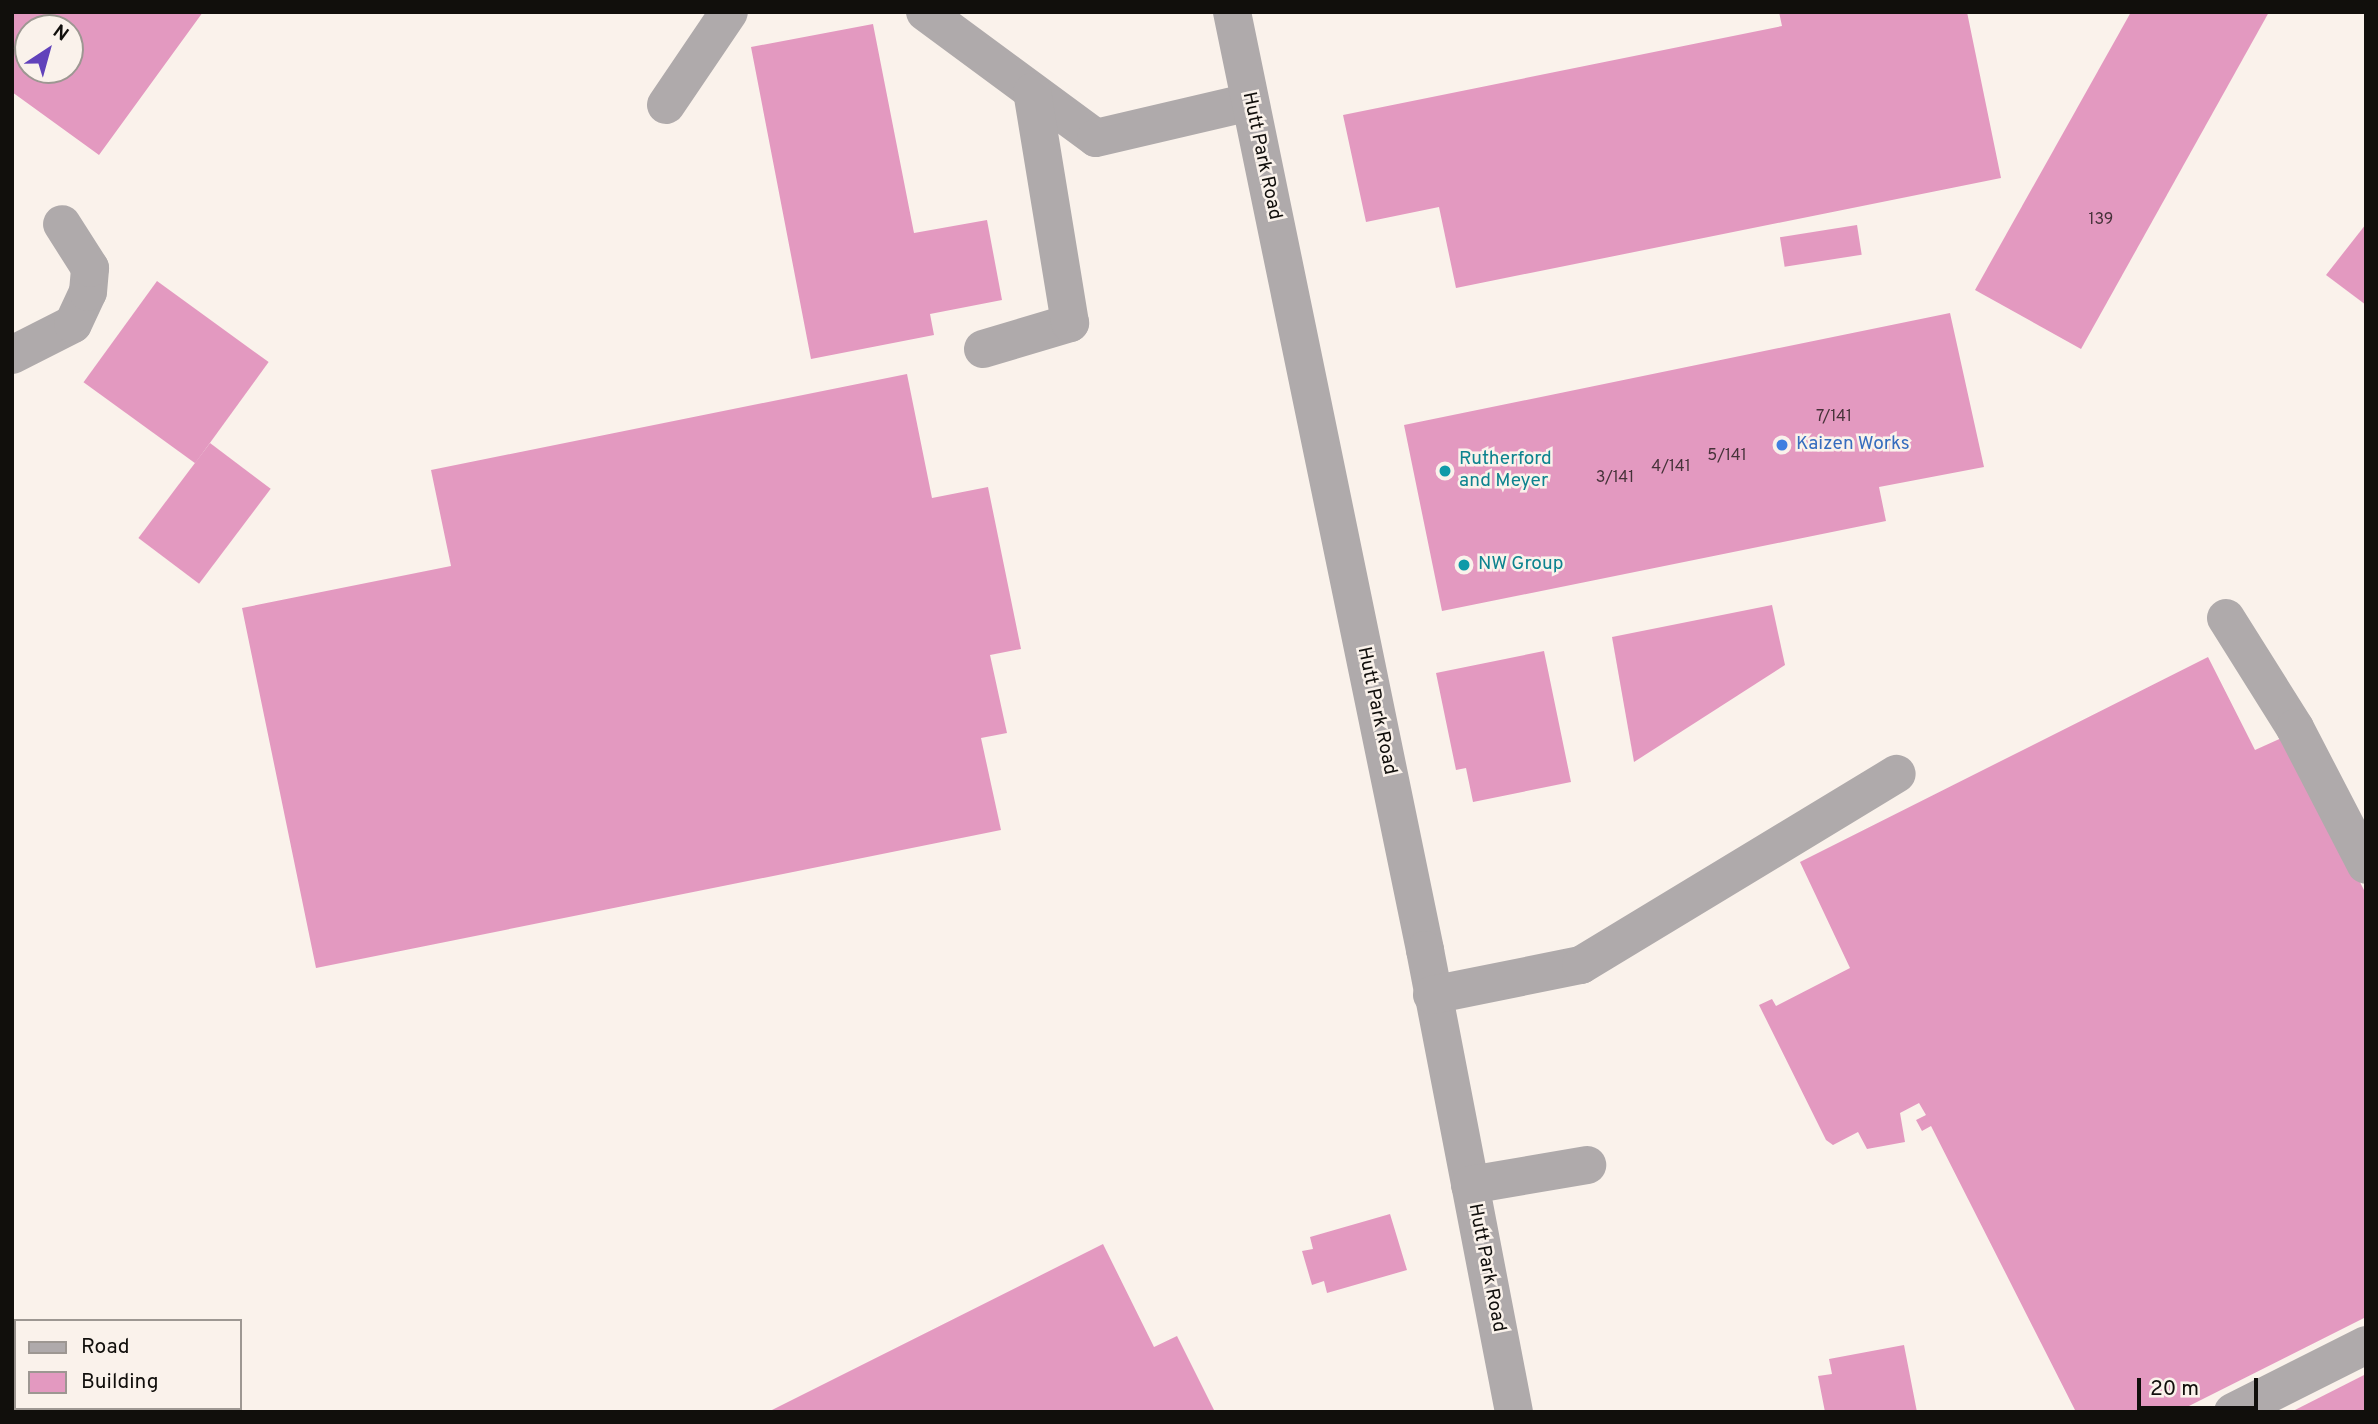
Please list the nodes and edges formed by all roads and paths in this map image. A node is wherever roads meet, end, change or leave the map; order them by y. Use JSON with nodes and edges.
{"nodes":[{"id":1,"x":925,"y":12,"type":"edge"},
{"id":2,"x":1232,"y":12,"type":"edge"},
{"id":3,"x":719,"y":16,"type":"edge"},
{"id":4,"x":1032,"y":92,"type":"junction"},
{"id":5,"x":1250,"y":102,"type":"junction"},
{"id":6,"x":666,"y":105,"type":"dead end"},
{"id":7,"x":62,"y":224,"type":"dead end"},
{"id":8,"x":983,"y":349,"type":"dead end"},
{"id":9,"x":12,"y":355,"type":"edge"},
{"id":10,"x":2226,"y":618,"type":"dead end"},
{"id":11,"x":1897,"y":774,"type":"dead end"},
{"id":12,"x":2366,"y":865,"type":"edge"},
{"id":13,"x":1432,"y":995,"type":"junction"},
{"id":14,"x":1587,"y":1165,"type":"dead end"},
{"id":15,"x":1470,"y":1185,"type":"junction"},
{"id":16,"x":2366,"y":1345,"type":"edge"},
{"id":17,"x":1514,"y":1412,"type":"edge"},
{"id":18,"x":2233,"y":1412,"type":"edge"}],
"edges":[{"from":1,"to":4,"type":"street"},
{"from":2,"to":5,"type":"street","name":"Hutt Park Road"},
{"from":3,"to":6,"type":"street"},
{"from":4,"to":5,"type":"street"},
{"from":4,"to":8,"type":"street"},
{"from":5,"to":13,"type":"street","name":"Hutt Park Road"},
{"from":7,"to":9,"type":"street"},
{"from":10,"to":12,"type":"street"},
{"from":11,"to":13,"type":"street"},
{"from":13,"to":15,"type":"street","name":"Hutt Park Road"},
{"from":14,"to":15,"type":"street"},
{"from":15,"to":17,"type":"street","name":"Hutt Park Road"},
{"from":16,"to":18,"type":"street"}]}
